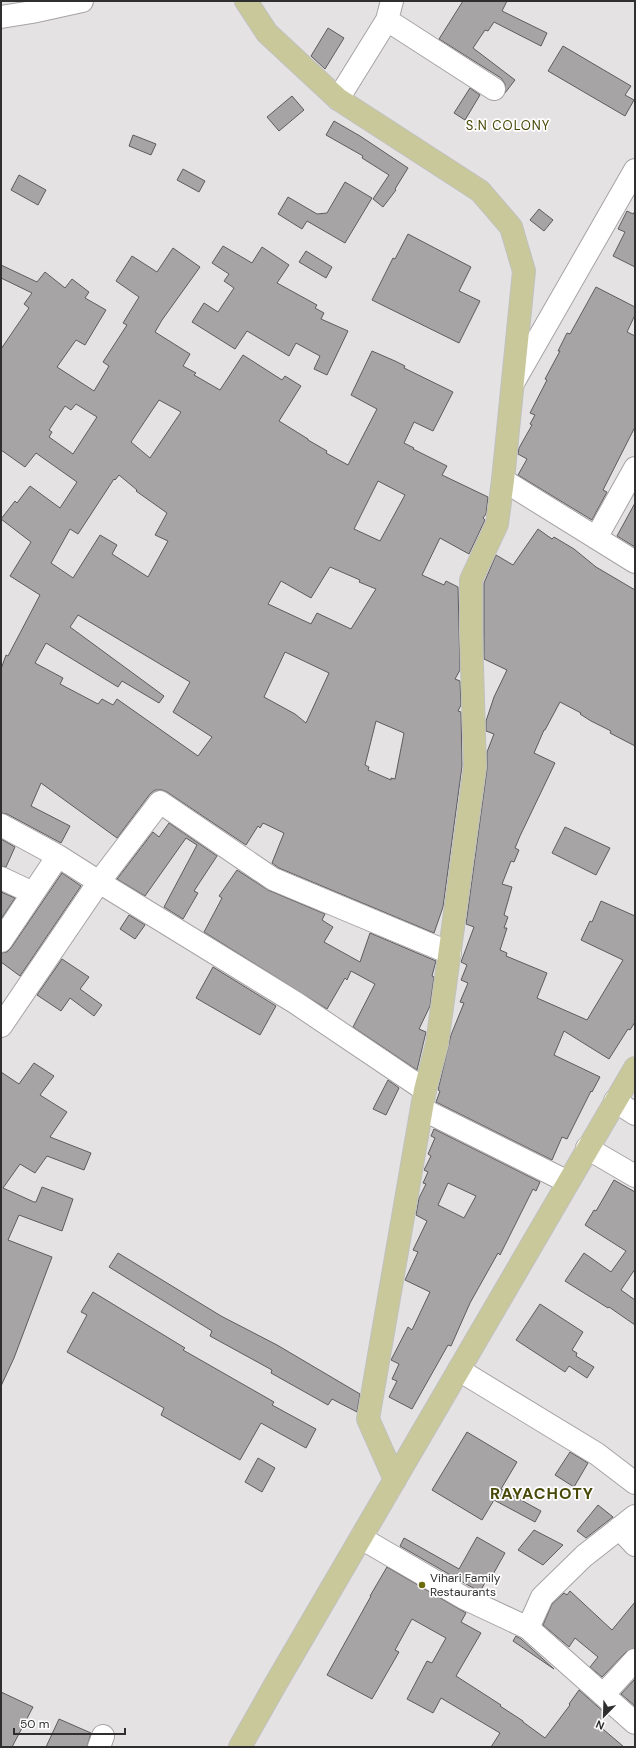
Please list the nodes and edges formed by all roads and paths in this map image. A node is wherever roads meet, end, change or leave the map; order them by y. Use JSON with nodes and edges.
{"nodes":[{"id":1,"x":82,"y":1,"type":"edge"},
{"id":2,"x":252,"y":4,"type":"edge"},
{"id":3,"x":389,"y":11,"type":"edge"},
{"id":4,"x":1,"y":17,"type":"edge"},
{"id":5,"x":494,"y":89,"type":"dead end"},
{"id":6,"x":338,"y":98,"type":"junction"},
{"id":7,"x":633,"y":179,"type":"edge"},
{"id":8,"x":513,"y":383,"type":"junction"},
{"id":9,"x":635,"y":468,"type":"edge"},
{"id":10,"x":503,"y":480,"type":"junction"},
{"id":11,"x":596,"y":538,"type":"junction"},
{"id":12,"x":635,"y":562,"type":"edge"},
{"id":13,"x":1,"y":825,"type":"edge"},
{"id":14,"x":58,"y":856,"type":"junction"},
{"id":15,"x":1,"y":878,"type":"edge"},
{"id":16,"x":99,"y":882,"type":"junction"},
{"id":17,"x":33,"y":893,"type":"junction"},
{"id":18,"x":1,"y":942,"type":"edge"},
{"id":19,"x":450,"y":953,"type":"junction"},
{"id":20,"x":1,"y":1026,"type":"edge"},
{"id":21,"x":635,"y":1068,"type":"edge"},
{"id":22,"x":424,"y":1100,"type":"junction"},
{"id":23,"x":615,"y":1102,"type":"junction"},
{"id":24,"x":635,"y":1114,"type":"edge"},
{"id":25,"x":587,"y":1148,"type":"junction"},
{"id":26,"x":635,"y":1176,"type":"edge"},
{"id":27,"x":568,"y":1182,"type":"junction"},
{"id":28,"x":459,"y":1370,"type":"junction"},
{"id":29,"x":395,"y":1480,"type":"junction"},
{"id":30,"x":635,"y":1484,"type":"edge"},
{"id":31,"x":627,"y":1522,"type":"edge"},
{"id":32,"x":361,"y":1538,"type":"junction"},
{"id":33,"x":635,"y":1545,"type":"edge"},
{"id":34,"x":528,"y":1628,"type":"junction"},
{"id":35,"x":635,"y":1660,"type":"edge"},
{"id":36,"x":603,"y":1695,"type":"junction"},
{"id":37,"x":635,"y":1723,"type":"edge"},
{"id":38,"x":248,"y":1744,"type":"edge"}],
"edges":[{"from":1,"to":4,"type":"street"},
{"from":2,"to":6,"type":"main road"},
{"from":3,"to":5,"type":"street"},
{"from":3,"to":6,"type":"street"},
{"from":6,"to":8,"type":"main road"},
{"from":7,"to":8,"type":"street"},
{"from":8,"to":10,"type":"main road"},
{"from":9,"to":11,"type":"street"},
{"from":10,"to":11,"type":"street"},
{"from":10,"to":19,"type":"main road"},
{"from":11,"to":12,"type":"street"},
{"from":13,"to":14,"type":"street"},
{"from":14,"to":16,"type":"street"},
{"from":14,"to":17,"type":"street"},
{"from":15,"to":17,"type":"street"},
{"from":16,"to":19,"type":"street"},
{"from":16,"to":20,"type":"street"},
{"from":16,"to":22,"type":"street"},
{"from":17,"to":18,"type":"street"},
{"from":19,"to":22,"type":"main road"},
{"from":21,"to":23,"type":"main road"},
{"from":22,"to":27,"type":"street"},
{"from":22,"to":29,"type":"main road"},
{"from":23,"to":24,"type":"street"},
{"from":23,"to":25,"type":"main road"},
{"from":25,"to":26,"type":"street"},
{"from":25,"to":27,"type":"main road"},
{"from":27,"to":28,"type":"main road"},
{"from":28,"to":29,"type":"main road"},
{"from":28,"to":30,"type":"street"},
{"from":29,"to":32,"type":"main road"},
{"from":31,"to":33,"type":"street"},
{"from":31,"to":34,"type":"street"},
{"from":32,"to":34,"type":"street"},
{"from":32,"to":38,"type":"main road"},
{"from":34,"to":36,"type":"street"},
{"from":35,"to":36,"type":"street"},
{"from":36,"to":37,"type":"street"}]}
